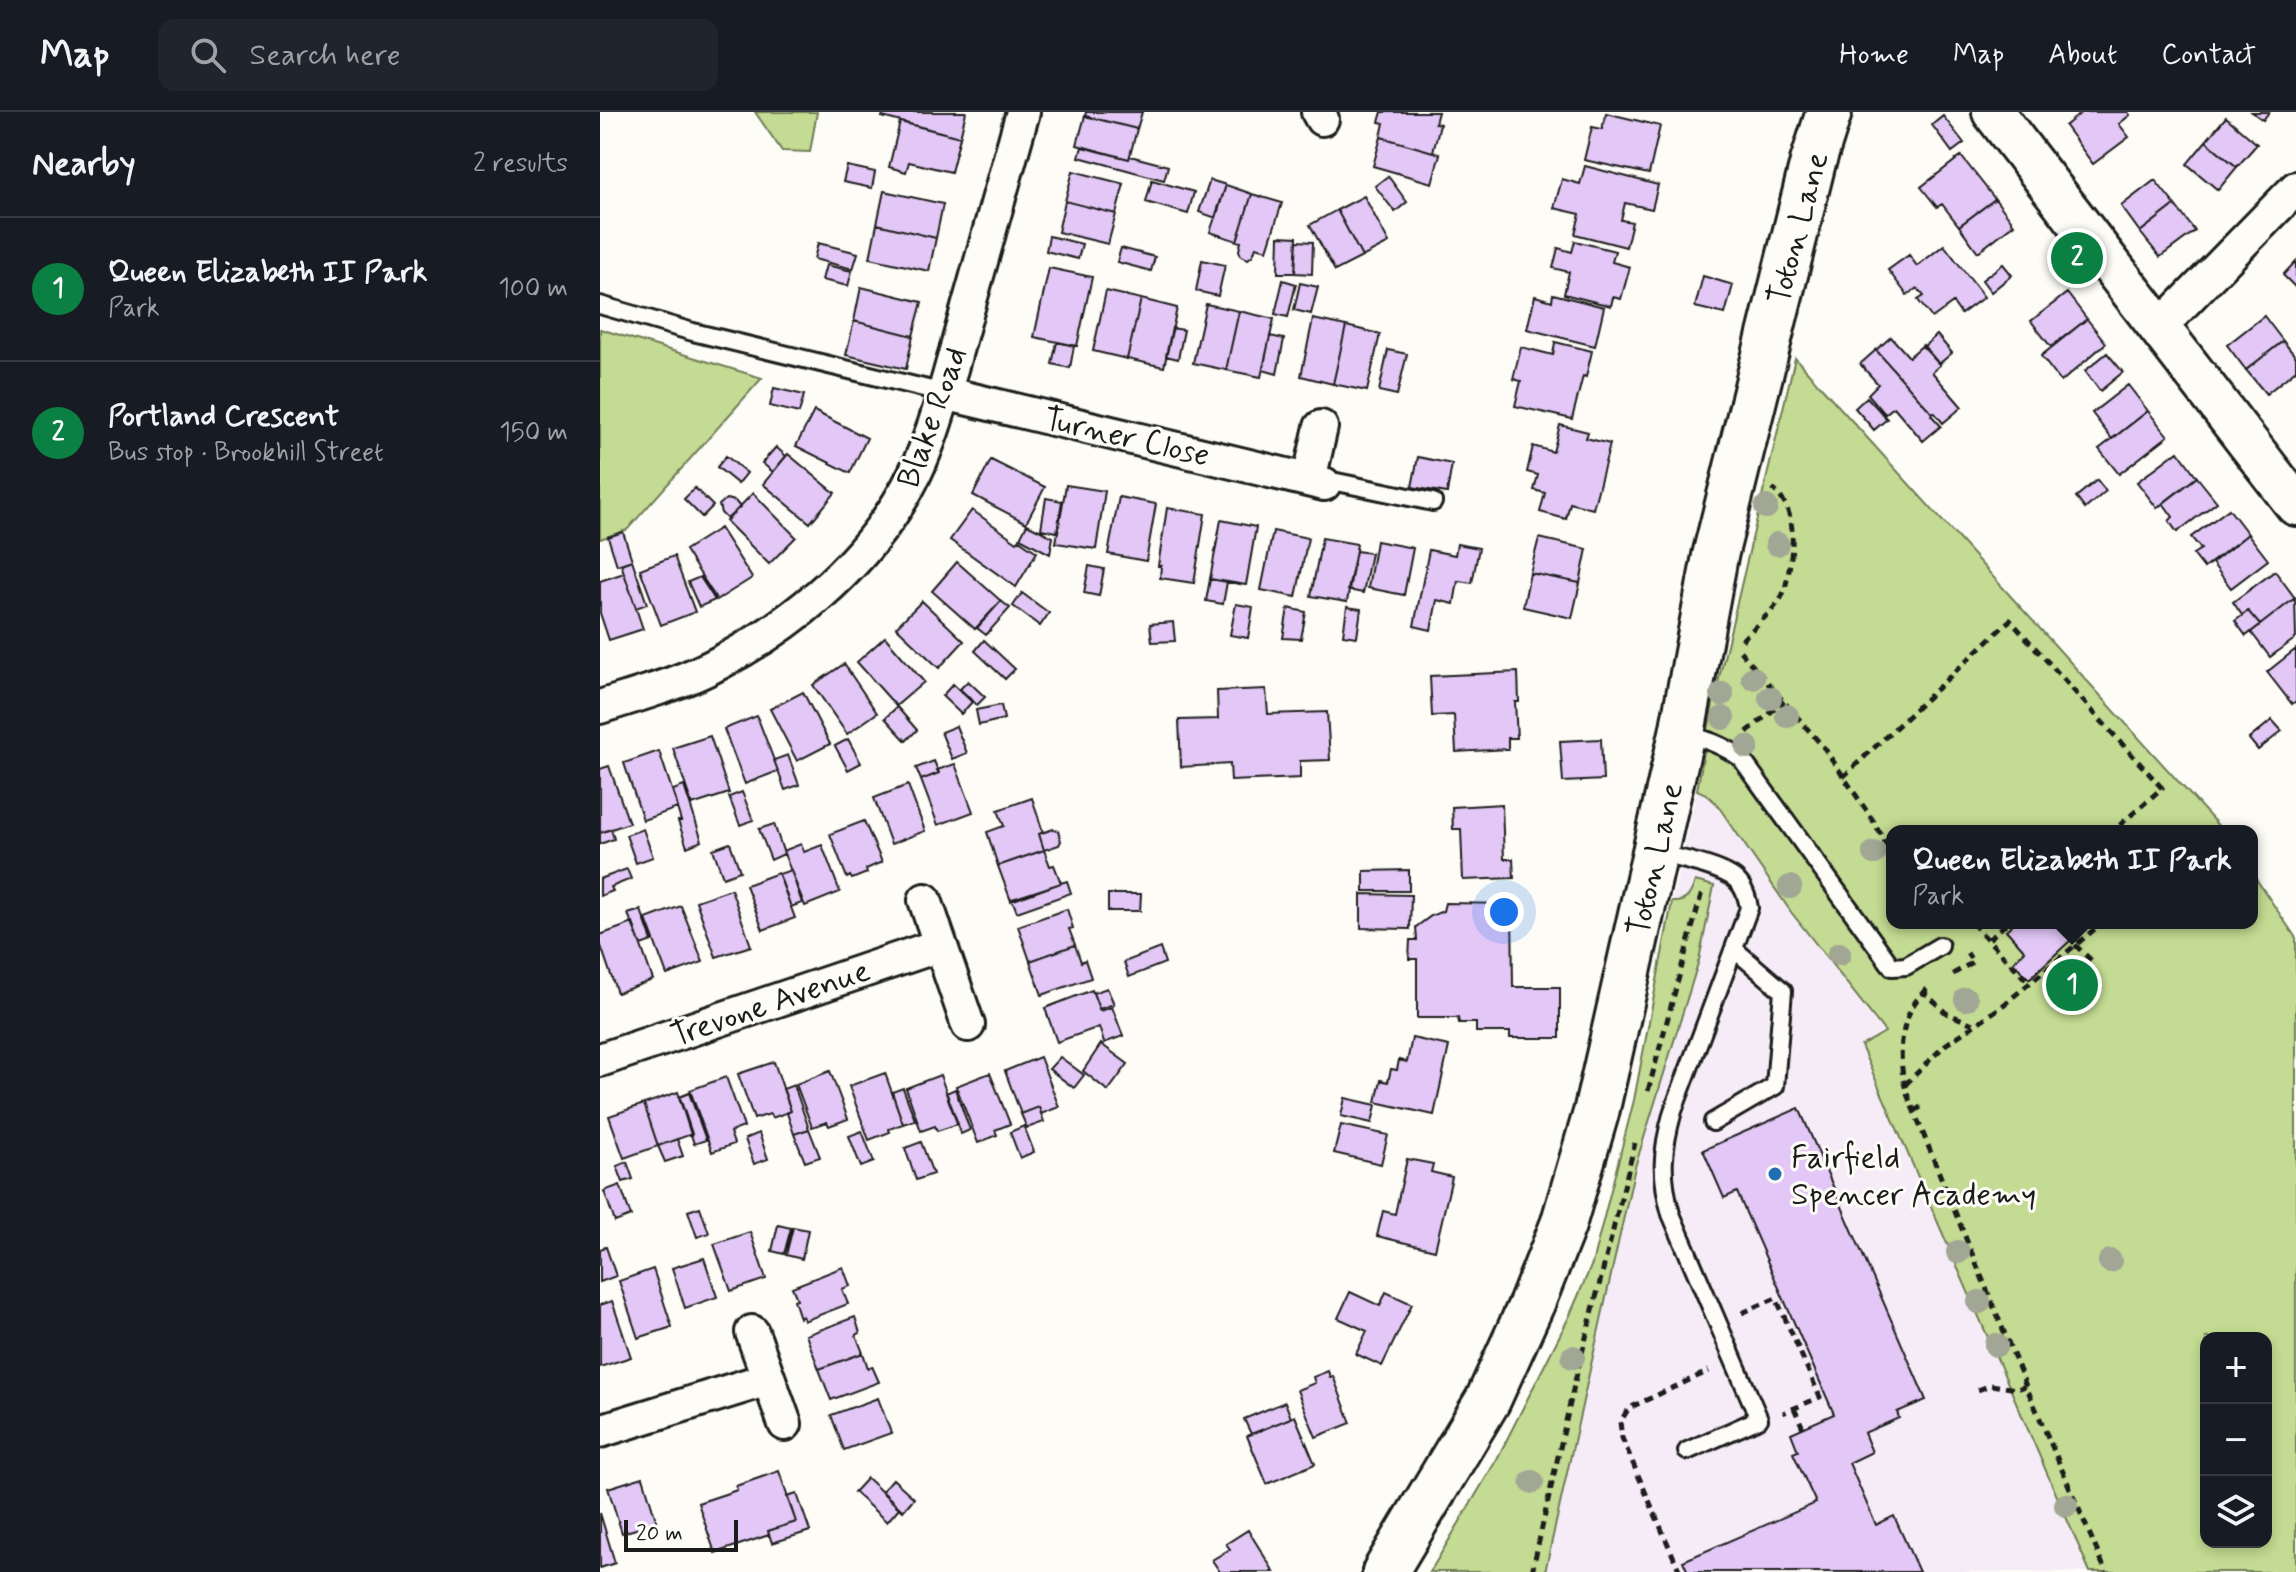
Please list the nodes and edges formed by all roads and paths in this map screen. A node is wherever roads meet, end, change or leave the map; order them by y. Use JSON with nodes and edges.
{"nodes":[{"id":1,"x":1023,"y":112,"type":"edge"},
{"id":2,"x":1829,"y":112,"type":"edge"},
{"id":3,"x":1993,"y":112,"type":"edge"},
{"id":4,"x":2296,"y":188,"type":"edge"},
{"id":5,"x":600,"y":305,"type":"edge"},
{"id":6,"x":2160,"y":327,"type":"junction"},
{"id":7,"x":944,"y":393,"type":"junction"},
{"id":8,"x":1321,"y":427,"type":"dead end"},
{"id":9,"x":1317,"y":482,"type":"junction"},
{"id":10,"x":1730,"y":491,"type":"junction"},
{"id":11,"x":1433,"y":502,"type":"dead end"},
{"id":12,"x":2296,"y":505,"type":"edge"},
{"id":13,"x":1784,"y":701,"type":"junction"},
{"id":14,"x":600,"y":707,"type":"edge"},
{"id":15,"x":1753,"y":727,"type":"dead end"},
{"id":16,"x":1682,"y":733,"type":"junction"},
{"id":17,"x":1843,"y":777,"type":"junction"},
{"id":18,"x":2120,"y":825,"type":"edge"},
{"id":19,"x":1886,"y":844,"type":"edge"},
{"id":20,"x":1655,"y":852,"type":"junction"},
{"id":21,"x":1709,"y":868,"type":"junction"},
{"id":22,"x":925,"y":900,"type":"dead end"},
{"id":23,"x":1978,"y":929,"type":"edge"},
{"id":24,"x":2000,"y":929,"type":"edge"},
{"id":25,"x":2095,"y":929,"type":"edge"},
{"id":26,"x":1989,"y":939,"type":"junction"},
{"id":27,"x":940,"y":945,"type":"junction"},
{"id":28,"x":2075,"y":945,"type":"junction"},
{"id":29,"x":1940,"y":946,"type":"dead end"},
{"id":30,"x":1734,"y":949,"type":"junction"},
{"id":31,"x":2092,"y":961,"type":"dead end"},
{"id":32,"x":1973,"y":962,"type":"dead end"},
{"id":33,"x":1906,"y":966,"type":"junction"},
{"id":34,"x":1948,"y":977,"type":"dead end"},
{"id":35,"x":1936,"y":984,"type":"dead end"},
{"id":36,"x":2030,"y":984,"type":"junction"},
{"id":37,"x":1923,"y":991,"type":"junction"},
{"id":38,"x":1974,"y":1024,"type":"junction"},
{"id":39,"x":968,"y":1025,"type":"dead end"},
{"id":40,"x":600,"y":1060,"type":"edge"},
{"id":41,"x":1904,"y":1086,"type":"junction"},
{"id":42,"x":1648,"y":1092,"type":"dead end"},
{"id":43,"x":1926,"y":1104,"type":"dead end"},
{"id":44,"x":1914,"y":1111,"type":"junction"},
{"id":45,"x":1713,"y":1122,"type":"dead end"},
{"id":46,"x":1637,"y":1136,"type":"dead end"},
{"id":47,"x":1719,"y":1324,"type":"junction"},
{"id":48,"x":752,"y":1332,"type":"dead end"},
{"id":49,"x":768,"y":1379,"type":"junction"},
{"id":50,"x":2026,"y":1386,"type":"junction"},
{"id":51,"x":1978,"y":1390,"type":"dead end"},
{"id":52,"x":1794,"y":1408,"type":"junction"},
{"id":53,"x":1782,"y":1414,"type":"dead end"},
{"id":54,"x":785,"y":1424,"type":"dead end"},
{"id":55,"x":1803,"y":1428,"type":"dead end"},
{"id":56,"x":600,"y":1431,"type":"edge"},
{"id":57,"x":1687,"y":1451,"type":"dead end"},
{"id":58,"x":1385,"y":1572,"type":"edge"},
{"id":59,"x":1532,"y":1572,"type":"edge"},
{"id":60,"x":2106,"y":1572,"type":"edge"}],
"edges":[{"from":1,"to":7,"type":"street","name":"Blake Road"},
{"from":2,"to":10,"type":"main road","name":"Toton Lane"},
{"from":3,"to":6,"type":"street"},
{"from":4,"to":6,"type":"street"},
{"from":5,"to":7,"type":"lane"},
{"from":6,"to":12,"type":"street"},
{"from":7,"to":9,"type":"street","name":"Turner Close"},
{"from":7,"to":14,"type":"street","name":"Blake Road"},
{"from":8,"to":9,"type":"street"},
{"from":9,"to":11,"type":"lane","name":"Turner Close"},
{"from":10,"to":13,"type":"path"},
{"from":10,"to":16,"type":"main road","name":"Toton Lane"},
{"from":13,"to":15,"type":"path"},
{"from":13,"to":17,"type":"path"},
{"from":16,"to":20,"type":"main road","name":"Toton Lane"},
{"from":16,"to":33,"type":"lane"},
{"from":17,"to":18,"type":"path"},
{"from":17,"to":19,"type":"path"},
{"from":20,"to":21,"type":"lane"},
{"from":20,"to":58,"type":"main road","name":"Toton Lane"},
{"from":21,"to":30,"type":"lane"},
{"from":21,"to":42,"type":"path"},
{"from":22,"to":27,"type":"street"},
{"from":23,"to":26,"type":"path"},
{"from":24,"to":26,"type":"path"},
{"from":25,"to":28,"type":"path"},
{"from":26,"to":36,"type":"path"},
{"from":27,"to":39,"type":"street"},
{"from":27,"to":40,"type":"street","name":"Trevone Avenue"},
{"from":28,"to":31,"type":"path"},
{"from":28,"to":36,"type":"path"},
{"from":29,"to":33,"type":"lane"},
{"from":30,"to":45,"type":"lane"},
{"from":30,"to":47,"type":"lane"},
{"from":32,"to":34,"type":"path"},
{"from":33,"to":37,"type":"path"},
{"from":35,"to":37,"type":"path"},
{"from":36,"to":38,"type":"path"},
{"from":37,"to":38,"type":"path"},
{"from":37,"to":41,"type":"path"},
{"from":38,"to":41,"type":"path"},
{"from":41,"to":44,"type":"path"},
{"from":43,"to":44,"type":"path"},
{"from":44,"to":50,"type":"path"},
{"from":46,"to":59,"type":"path"},
{"from":47,"to":52,"type":"path"},
{"from":47,"to":57,"type":"lane"},
{"from":48,"to":49,"type":"street"},
{"from":49,"to":54,"type":"street"},
{"from":49,"to":56,"type":"street"},
{"from":50,"to":51,"type":"path"},
{"from":50,"to":60,"type":"path"},
{"from":52,"to":53,"type":"path"},
{"from":52,"to":55,"type":"path"}]}
